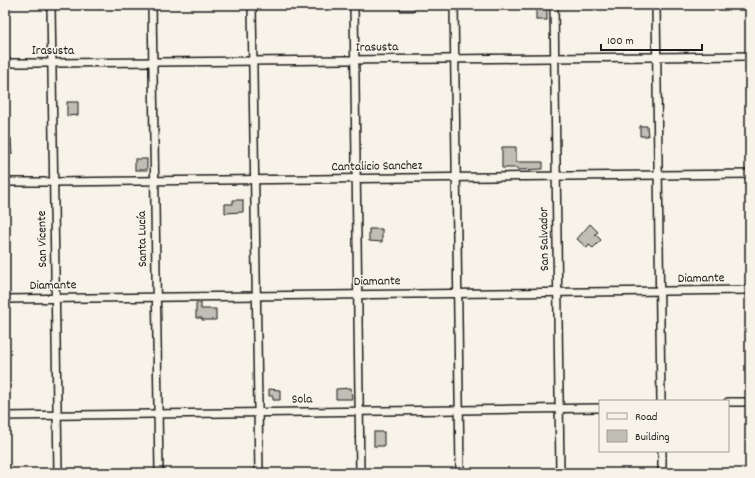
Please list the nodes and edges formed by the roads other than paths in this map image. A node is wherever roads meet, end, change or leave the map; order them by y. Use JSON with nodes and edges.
{"nodes":[{"id":1,"x":51,"y":5,"type":"edge"},
{"id":2,"x":152,"y":5,"type":"edge"},
{"id":3,"x":252,"y":5,"type":"edge"},
{"id":4,"x":354,"y":5,"type":"edge"},
{"id":5,"x":454,"y":5,"type":"edge"},
{"id":6,"x":554,"y":5,"type":"edge"},
{"id":7,"x":656,"y":5,"type":"edge"},
{"id":8,"x":750,"y":56,"type":"edge"},
{"id":9,"x":657,"y":57,"type":"junction"},
{"id":10,"x":555,"y":58,"type":"junction"},
{"id":11,"x":455,"y":59,"type":"junction"},
{"id":12,"x":354,"y":60,"type":"junction"},
{"id":13,"x":253,"y":61,"type":"junction"},
{"id":14,"x":153,"y":62,"type":"junction"},
{"id":15,"x":5,"y":63,"type":"edge"},
{"id":16,"x":52,"y":64,"type":"junction"},
{"id":17,"x":750,"y":174,"type":"edge"},
{"id":18,"x":658,"y":175,"type":"junction"},
{"id":19,"x":556,"y":176,"type":"junction"},
{"id":20,"x":456,"y":178,"type":"junction"},
{"id":21,"x":356,"y":179,"type":"junction"},
{"id":22,"x":255,"y":180,"type":"junction"},
{"id":23,"x":155,"y":181,"type":"junction"},
{"id":24,"x":5,"y":182,"type":"edge"},
{"id":25,"x":54,"y":182,"type":"junction"},
{"id":26,"x":750,"y":290,"type":"edge"},
{"id":27,"x":660,"y":291,"type":"junction"},
{"id":28,"x":558,"y":292,"type":"junction"},
{"id":29,"x":458,"y":294,"type":"junction"},
{"id":30,"x":358,"y":295,"type":"junction"},
{"id":31,"x":256,"y":296,"type":"junction"},
{"id":32,"x":156,"y":297,"type":"junction"},
{"id":33,"x":55,"y":298,"type":"junction"},
{"id":34,"x":5,"y":299,"type":"edge"},
{"id":35,"x":661,"y":400,"type":"edge"},
{"id":36,"x":729,"y":402,"type":"edge"},
{"id":37,"x":750,"y":402,"type":"edge"},
{"id":38,"x":599,"y":408,"type":"edge"},
{"id":39,"x":560,"y":409,"type":"junction"},
{"id":40,"x":459,"y":410,"type":"junction"},
{"id":41,"x":359,"y":411,"type":"junction"},
{"id":42,"x":258,"y":412,"type":"junction"},
{"id":43,"x":158,"y":414,"type":"junction"},
{"id":44,"x":57,"y":415,"type":"junction"},
{"id":45,"x":5,"y":416,"type":"edge"},
{"id":46,"x":662,"y":452,"type":"edge"},
{"id":47,"x":58,"y":473,"type":"edge"},
{"id":48,"x":159,"y":473,"type":"edge"},
{"id":49,"x":259,"y":473,"type":"edge"},
{"id":50,"x":360,"y":473,"type":"edge"},
{"id":51,"x":460,"y":473,"type":"edge"},
{"id":52,"x":560,"y":473,"type":"edge"},
{"id":53,"x":662,"y":473,"type":"edge"}],
"edges":[{"from":1,"to":16,"type":"street","name":"San Vicente"},
{"from":2,"to":14,"type":"street","name":"Santa Lucía"},
{"from":3,"to":13,"type":"street"},
{"from":4,"to":12,"type":"street"},
{"from":5,"to":11,"type":"street"},
{"from":6,"to":10,"type":"street","name":"San Salvador"},
{"from":7,"to":9,"type":"street"},
{"from":8,"to":9,"type":"street","name":"Irasusta"},
{"from":9,"to":10,"type":"street","name":"Irasusta"},
{"from":9,"to":18,"type":"street"},
{"from":10,"to":11,"type":"street","name":"Irasusta"},
{"from":10,"to":19,"type":"street","name":"San Salvador"},
{"from":11,"to":12,"type":"street","name":"Irasusta"},
{"from":11,"to":20,"type":"street"},
{"from":12,"to":13,"type":"street","name":"Irasusta"},
{"from":12,"to":21,"type":"street"},
{"from":13,"to":14,"type":"street","name":"Irasusta"},
{"from":13,"to":22,"type":"street"},
{"from":14,"to":16,"type":"street","name":"Irasusta"},
{"from":14,"to":23,"type":"street","name":"Santa Lucía"},
{"from":15,"to":16,"type":"street","name":"Irasusta"},
{"from":16,"to":25,"type":"street","name":"San Vicente"},
{"from":17,"to":18,"type":"street","name":"Cantalicio Sanchez"},
{"from":18,"to":19,"type":"street","name":"Cantalicio Sanchez"},
{"from":18,"to":27,"type":"street"},
{"from":19,"to":20,"type":"street","name":"Cantalicio Sanchez"},
{"from":19,"to":28,"type":"street","name":"San Salvador"},
{"from":20,"to":21,"type":"street","name":"Cantalicio Sanchez"},
{"from":20,"to":29,"type":"street"},
{"from":21,"to":22,"type":"street","name":"Cantalicio Sanchez"},
{"from":21,"to":30,"type":"street"},
{"from":22,"to":23,"type":"street","name":"Cantalicio Sanchez"},
{"from":22,"to":31,"type":"street"},
{"from":23,"to":25,"type":"street","name":"Cantalicio Sanchez"},
{"from":23,"to":32,"type":"street","name":"Santa Lucía"},
{"from":24,"to":25,"type":"street","name":"Cantalicio Sanchez"},
{"from":25,"to":33,"type":"street","name":"San Vicente"},
{"from":26,"to":27,"type":"street","name":"Diamante"},
{"from":27,"to":28,"type":"street","name":"Diamante"},
{"from":27,"to":35,"type":"street"},
{"from":28,"to":29,"type":"street","name":"Diamante"},
{"from":28,"to":39,"type":"street","name":"San Salvador"},
{"from":29,"to":30,"type":"street","name":"Diamante"},
{"from":29,"to":40,"type":"street"},
{"from":30,"to":31,"type":"street","name":"Diamante"},
{"from":30,"to":41,"type":"street"},
{"from":31,"to":32,"type":"street","name":"Diamante"},
{"from":31,"to":42,"type":"street"},
{"from":32,"to":33,"type":"street","name":"Diamante"},
{"from":32,"to":43,"type":"street","name":"Santa Lucía"},
{"from":33,"to":34,"type":"street","name":"Diamante"},
{"from":33,"to":44,"type":"street","name":"San Vicente"},
{"from":36,"to":37,"type":"street"},
{"from":38,"to":39,"type":"street","name":"Sola"},
{"from":39,"to":40,"type":"street","name":"Sola"},
{"from":39,"to":52,"type":"street","name":"San Salvador"},
{"from":40,"to":41,"type":"street","name":"Sola"},
{"from":40,"to":51,"type":"street"},
{"from":41,"to":42,"type":"street","name":"Sola"},
{"from":41,"to":50,"type":"street"},
{"from":42,"to":43,"type":"street","name":"Sola"},
{"from":42,"to":49,"type":"street"},
{"from":43,"to":44,"type":"street","name":"Sola"},
{"from":43,"to":48,"type":"street","name":"Santa Lucía"},
{"from":44,"to":45,"type":"street","name":"Sola"},
{"from":44,"to":47,"type":"street","name":"San Vicente"},
{"from":46,"to":53,"type":"street"}]}
